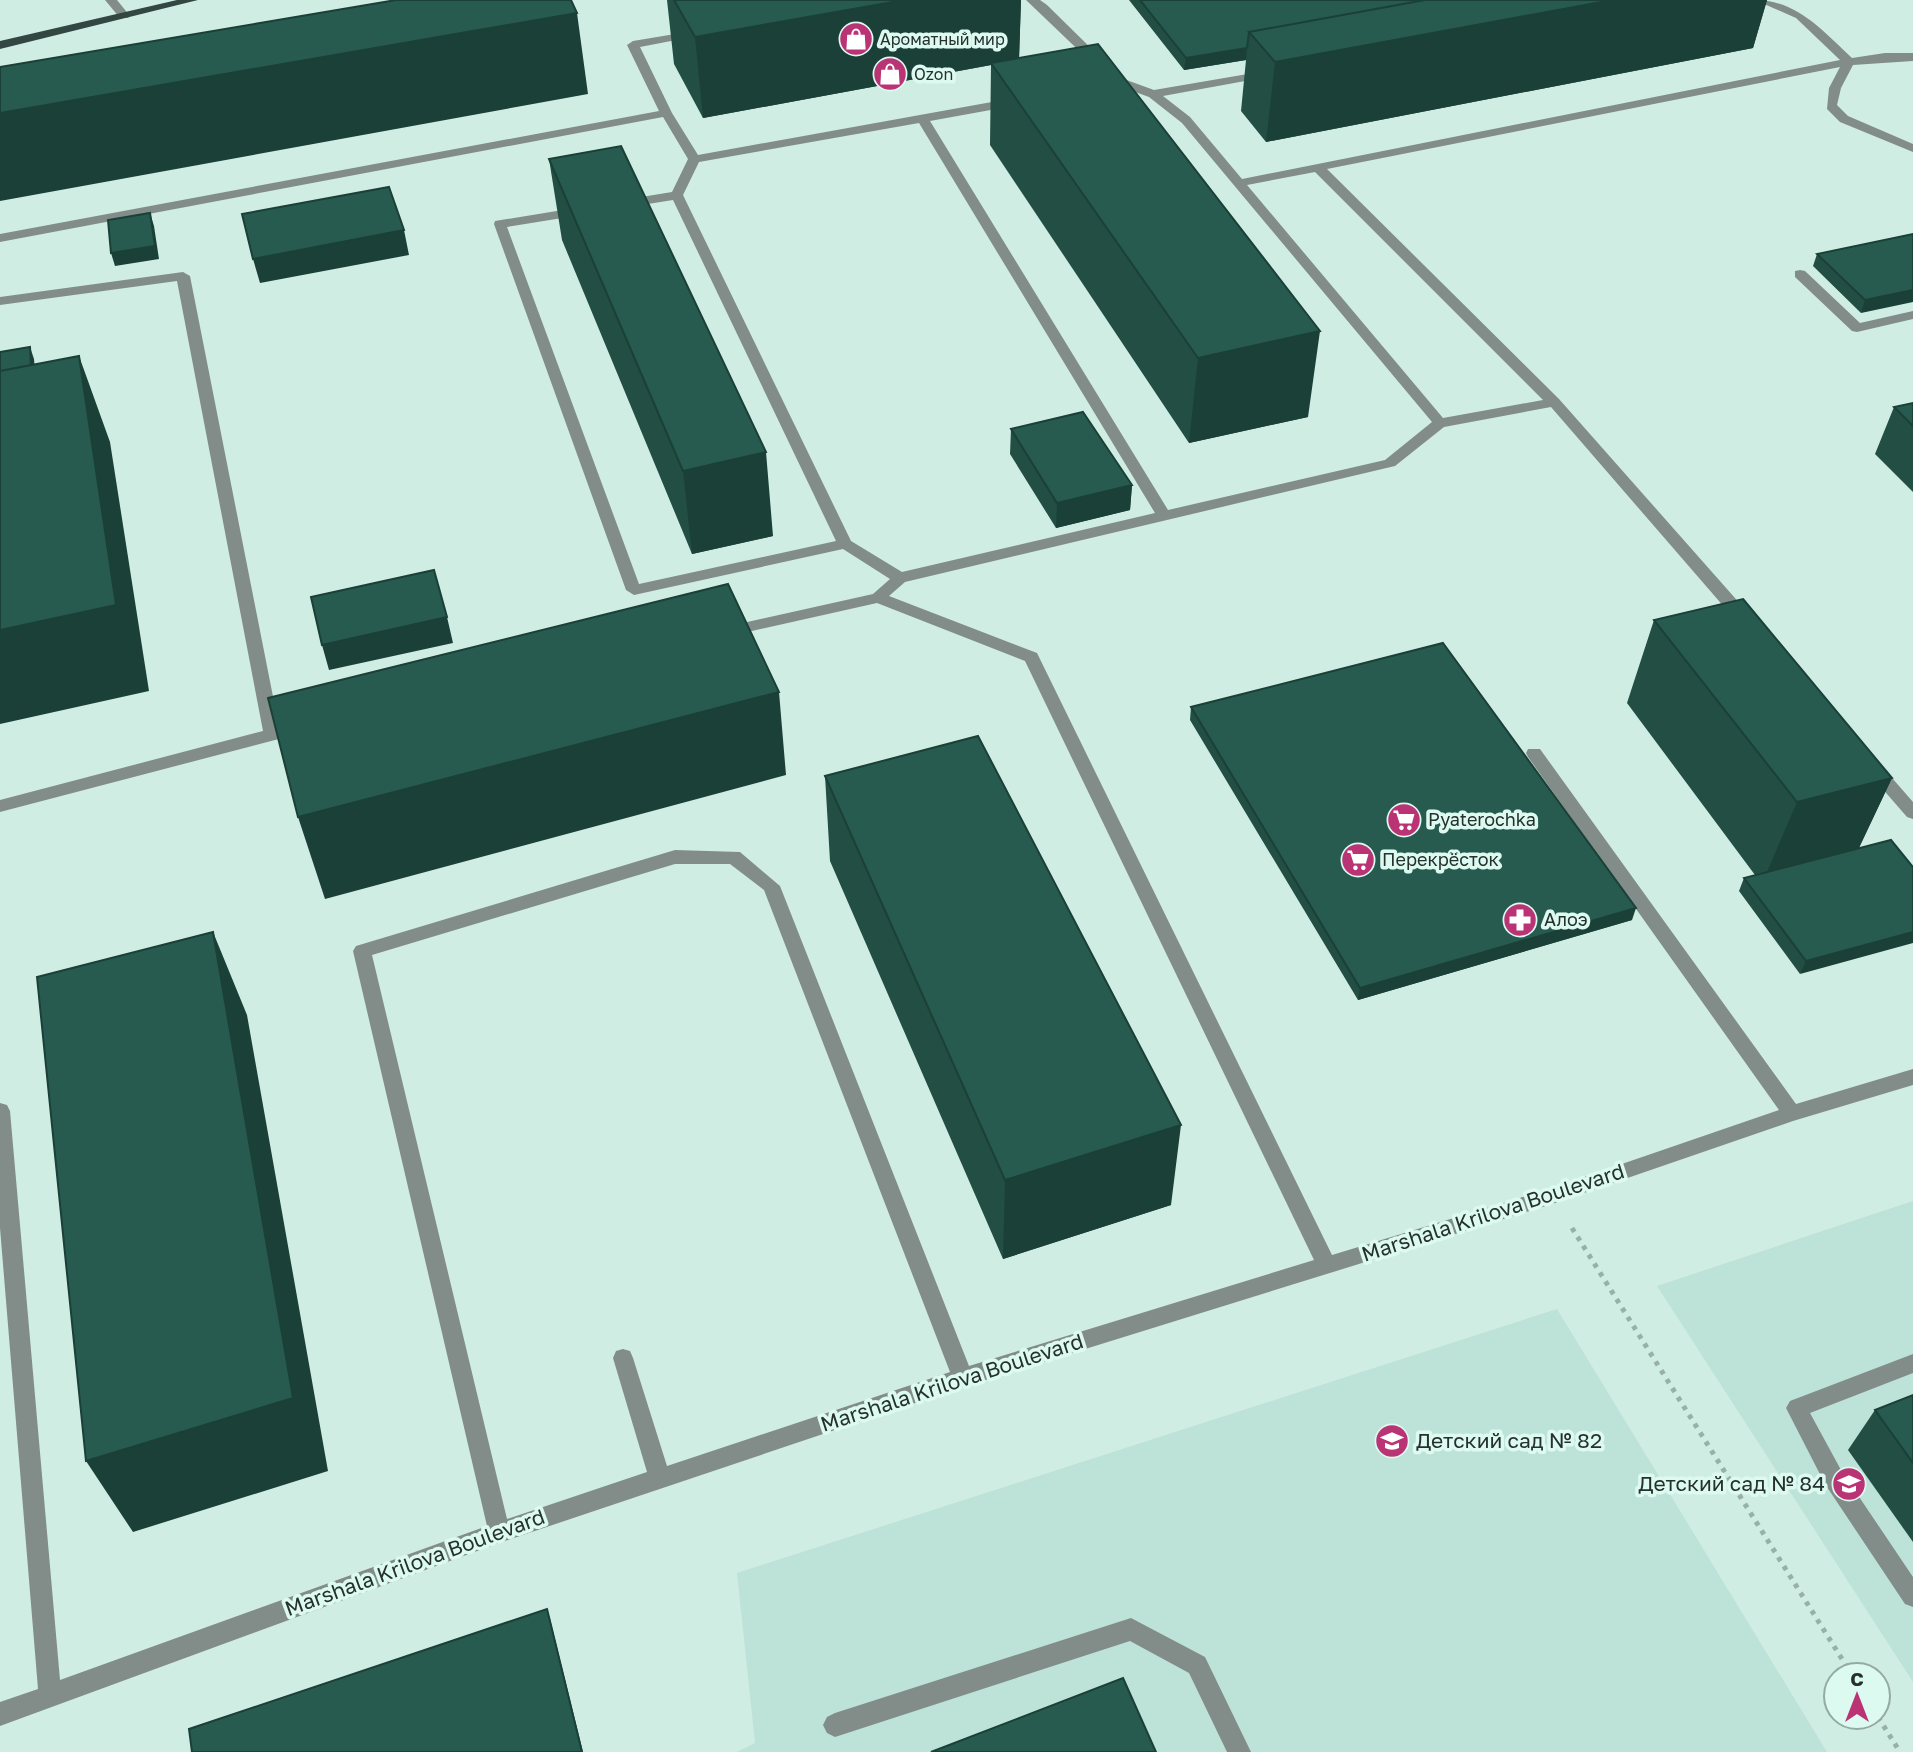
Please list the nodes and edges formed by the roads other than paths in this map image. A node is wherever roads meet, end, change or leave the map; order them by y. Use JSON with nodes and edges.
{"nodes":[{"id":1,"x":111,"y":0,"type":"edge"},
{"id":2,"x":192,"y":0,"type":"edge"},
{"id":3,"x":1032,"y":0,"type":"edge"},
{"id":4,"x":1761,"y":0,"type":"edge"},
{"id":5,"x":124,"y":16,"type":"junction"},
{"id":6,"x":705,"y":27,"type":"edge"},
{"id":7,"x":0,"y":45,"type":"edge"},
{"id":8,"x":1913,"y":57,"type":"edge"},
{"id":9,"x":1849,"y":62,"type":"junction"},
{"id":10,"x":1276,"y":72,"type":"edge"},
{"id":11,"x":1153,"y":94,"type":"junction"},
{"id":12,"x":1027,"y":99,"type":"edge"},
{"id":13,"x":666,"y":113,"type":"junction"},
{"id":14,"x":924,"y":120,"type":"junction"},
{"id":15,"x":1913,"y":148,"type":"edge"},
{"id":16,"x":694,"y":159,"type":"junction"},
{"id":17,"x":1318,"y":167,"type":"junction"},
{"id":18,"x":1239,"y":183,"type":"junction"},
{"id":19,"x":677,"y":195,"type":"junction"},
{"id":20,"x":0,"y":238,"type":"edge"},
{"id":21,"x":1800,"y":274,"type":"dead end"},
{"id":22,"x":0,"y":301,"type":"edge"},
{"id":23,"x":1913,"y":315,"type":"edge"},
{"id":24,"x":1555,"y":402,"type":"junction"},
{"id":25,"x":1440,"y":423,"type":"junction"},
{"id":26,"x":1164,"y":516,"type":"junction"},
{"id":27,"x":845,"y":544,"type":"junction"},
{"id":28,"x":900,"y":578,"type":"junction"},
{"id":29,"x":878,"y":598,"type":"junction"},
{"id":30,"x":1757,"y":634,"type":"edge"},
{"id":31,"x":703,"y":637,"type":"edge"},
{"id":32,"x":312,"y":725,"type":"edge"},
{"id":33,"x":272,"y":734,"type":"junction"},
{"id":34,"x":1858,"y":750,"type":"edge"},
{"id":35,"x":1534,"y":753,"type":"dead end"},
{"id":36,"x":0,"y":806,"type":"edge"},
{"id":37,"x":1913,"y":813,"type":"edge"},
{"id":38,"x":1913,"y":1077,"type":"edge"},
{"id":39,"x":0,"y":1111,"type":"edge"},
{"id":40,"x":1792,"y":1113,"type":"junction"},
{"id":41,"x":1327,"y":1266,"type":"junction"},
{"id":42,"x":623,"y":1358,"type":"dead end"},
{"id":43,"x":1913,"y":1363,"type":"edge"},
{"id":44,"x":964,"y":1377,"type":"junction"},
{"id":45,"x":660,"y":1478,"type":"junction"},
{"id":46,"x":499,"y":1532,"type":"junction"},
{"id":47,"x":1913,"y":1596,"type":"edge"},
{"id":48,"x":50,"y":1696,"type":"junction"},
{"id":49,"x":0,"y":1714,"type":"edge"},
{"id":50,"x":835,"y":1725,"type":"dead end"},
{"id":51,"x":1239,"y":1752,"type":"edge"}],
"edges":[{"from":1,"to":5,"type":"street"},
{"from":2,"to":5,"type":"main road"},
{"from":3,"to":11,"type":"street"},
{"from":4,"to":9,"type":"street"},
{"from":5,"to":7,"type":"main road"},
{"from":6,"to":13,"type":"street"},
{"from":8,"to":9,"type":"street"},
{"from":9,"to":15,"type":"street"},
{"from":9,"to":17,"type":"street"},
{"from":10,"to":11,"type":"street"},
{"from":11,"to":18,"type":"street"},
{"from":12,"to":14,"type":"street"},
{"from":13,"to":16,"type":"street"},
{"from":13,"to":20,"type":"street"},
{"from":14,"to":16,"type":"street"},
{"from":14,"to":26,"type":"street"},
{"from":16,"to":19,"type":"street"},
{"from":17,"to":18,"type":"street"},
{"from":17,"to":24,"type":"street"},
{"from":18,"to":25,"type":"street"},
{"from":19,"to":27,"type":"street"},
{"from":19,"to":27,"type":"street"},
{"from":21,"to":23,"type":"street"},
{"from":22,"to":33,"type":"street"},
{"from":24,"to":25,"type":"street"},
{"from":24,"to":30,"type":"street"},
{"from":25,"to":26,"type":"street"},
{"from":26,"to":28,"type":"street"},
{"from":27,"to":28,"type":"street"},
{"from":28,"to":29,"type":"street"},
{"from":29,"to":31,"type":"street"},
{"from":29,"to":41,"type":"street"},
{"from":32,"to":33,"type":"street"},
{"from":33,"to":36,"type":"street"},
{"from":34,"to":37,"type":"street"},
{"from":35,"to":40,"type":"street"},
{"from":38,"to":40,"type":"street","name":"Marshala Krilova Boulevard"},
{"from":39,"to":48,"type":"street"},
{"from":40,"to":41,"type":"street","name":"Marshala Krilova Boulevard"},
{"from":41,"to":44,"type":"street","name":"Marshala Krilova Boulevard"},
{"from":42,"to":45,"type":"street"},
{"from":43,"to":47,"type":"street"},
{"from":44,"to":45,"type":"street","name":"Marshala Krilova Boulevard"},
{"from":44,"to":46,"type":"street"},
{"from":45,"to":46,"type":"street","name":"Marshala Krilova Boulevard"},
{"from":46,"to":48,"type":"street","name":"Marshala Krilova Boulevard"},
{"from":48,"to":49,"type":"street","name":"Marshala Krilova Boulevard"},
{"from":50,"to":51,"type":"street"}]}
